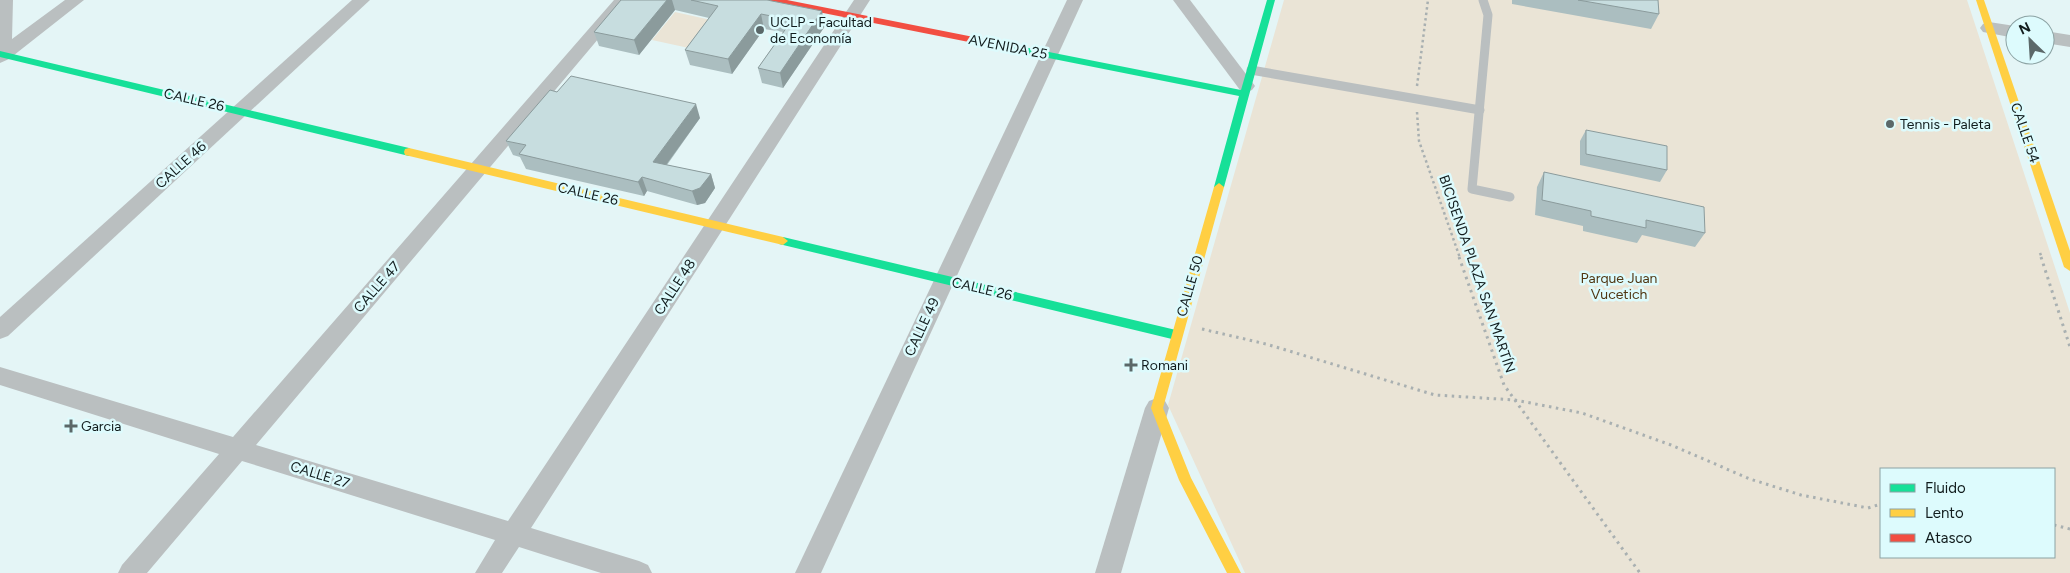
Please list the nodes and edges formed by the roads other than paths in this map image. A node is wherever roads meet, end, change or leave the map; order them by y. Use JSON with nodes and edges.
{"nodes":[{"id":1,"x":5,"y":0,"type":"edge"},
{"id":2,"x":76,"y":0,"type":"edge"},
{"id":3,"x":362,"y":0,"type":"edge"},
{"id":4,"x":623,"y":0,"type":"edge"},
{"id":5,"x":773,"y":0,"type":"edge"},
{"id":6,"x":808,"y":0,"type":"edge"},
{"id":7,"x":1075,"y":0,"type":"edge"},
{"id":8,"x":1182,"y":0,"type":"edge"},
{"id":9,"x":1271,"y":0,"type":"edge"},
{"id":10,"x":1483,"y":0,"type":"edge"},
{"id":11,"x":1980,"y":0,"type":"edge"},
{"id":12,"x":856,"y":8,"type":"edge"},
{"id":13,"x":1989,"y":28,"type":"junction"},
{"id":14,"x":2005,"y":30,"type":"edge"},
{"id":15,"x":2055,"y":39,"type":"edge"},
{"id":16,"x":2070,"y":41,"type":"edge"},
{"id":17,"x":1051,"y":52,"type":"junction"},
{"id":18,"x":1,"y":55,"type":"edge"},
{"id":19,"x":1247,"y":83,"type":"junction"},
{"id":20,"x":1480,"y":110,"type":"junction"},
{"id":21,"x":240,"y":111,"type":"junction"},
{"id":22,"x":479,"y":168,"type":"junction"},
{"id":23,"x":1510,"y":197,"type":"dead end"},
{"id":24,"x":715,"y":225,"type":"junction"},
{"id":25,"x":2066,"y":242,"type":"edge"},
{"id":26,"x":2070,"y":267,"type":"edge"},
{"id":27,"x":944,"y":280,"type":"junction"},
{"id":28,"x":0,"y":330,"type":"edge"},
{"id":29,"x":1177,"y":330,"type":"junction"},
{"id":30,"x":0,"y":376,"type":"edge"},
{"id":31,"x":1157,"y":408,"type":"junction"},
{"id":32,"x":237,"y":450,"type":"junction"},
{"id":33,"x":513,"y":534,"type":"junction"},
{"id":34,"x":131,"y":573,"type":"edge"},
{"id":35,"x":488,"y":573,"type":"edge"},
{"id":36,"x":639,"y":573,"type":"edge"},
{"id":37,"x":808,"y":573,"type":"edge"},
{"id":38,"x":1108,"y":573,"type":"edge"},
{"id":39,"x":1234,"y":573,"type":"edge"}],
"edges":[{"from":1,"to":18,"type":"street"},
{"from":2,"to":18,"type":"street"},
{"from":3,"to":21,"type":"street","name":"CALLE 46"},
{"from":4,"to":22,"type":"street","name":"CALLE 47"},
{"from":5,"to":12,"type":"main road","name":"AVENIDA 25"},
{"from":6,"to":12,"type":"main road","name":"AVENIDA 25"},
{"from":7,"to":17,"type":"street","name":"CALLE 49"},
{"from":8,"to":19,"type":"street"},
{"from":9,"to":19,"type":"main road","name":"CALLE 50"},
{"from":10,"to":20,"type":"lane"},
{"from":11,"to":13,"type":"main road","name":"CALLE 54"},
{"from":12,"to":17,"type":"main road","name":"AVENIDA 25"},
{"from":12,"to":24,"type":"street","name":"CALLE 48"},
{"from":13,"to":14,"type":"street"},
{"from":13,"to":25,"type":"main road","name":"CALLE 54"},
{"from":15,"to":16,"type":"street"},
{"from":17,"to":19,"type":"main road","name":"AVENIDA 25"},
{"from":17,"to":27,"type":"street","name":"CALLE 49"},
{"from":18,"to":21,"type":"main road","name":"CALLE 26"},
{"from":19,"to":20,"type":"lane"},
{"from":19,"to":29,"type":"main road","name":"CALLE 50"},
{"from":20,"to":23,"type":"lane"},
{"from":21,"to":22,"type":"main road","name":"CALLE 26"},
{"from":21,"to":28,"type":"street","name":"CALLE 46"},
{"from":22,"to":24,"type":"main road","name":"CALLE 26"},
{"from":22,"to":32,"type":"street","name":"CALLE 47"},
{"from":24,"to":27,"type":"main road","name":"CALLE 26"},
{"from":24,"to":33,"type":"street","name":"CALLE 48"},
{"from":25,"to":26,"type":"main road","name":"CALLE 54"},
{"from":27,"to":29,"type":"main road","name":"CALLE 26"},
{"from":27,"to":37,"type":"street","name":"CALLE 49"},
{"from":29,"to":31,"type":"main road","name":"CALLE 50"},
{"from":30,"to":32,"type":"street","name":"CALLE 27"},
{"from":31,"to":38,"type":"street","name":"CALLE 50"},
{"from":31,"to":39,"type":"main road"},
{"from":32,"to":33,"type":"street","name":"CALLE 27"},
{"from":32,"to":34,"type":"street","name":"CALLE 47"},
{"from":33,"to":35,"type":"street","name":"CALLE 48"},
{"from":33,"to":36,"type":"street","name":"CALLE 27"}]}
